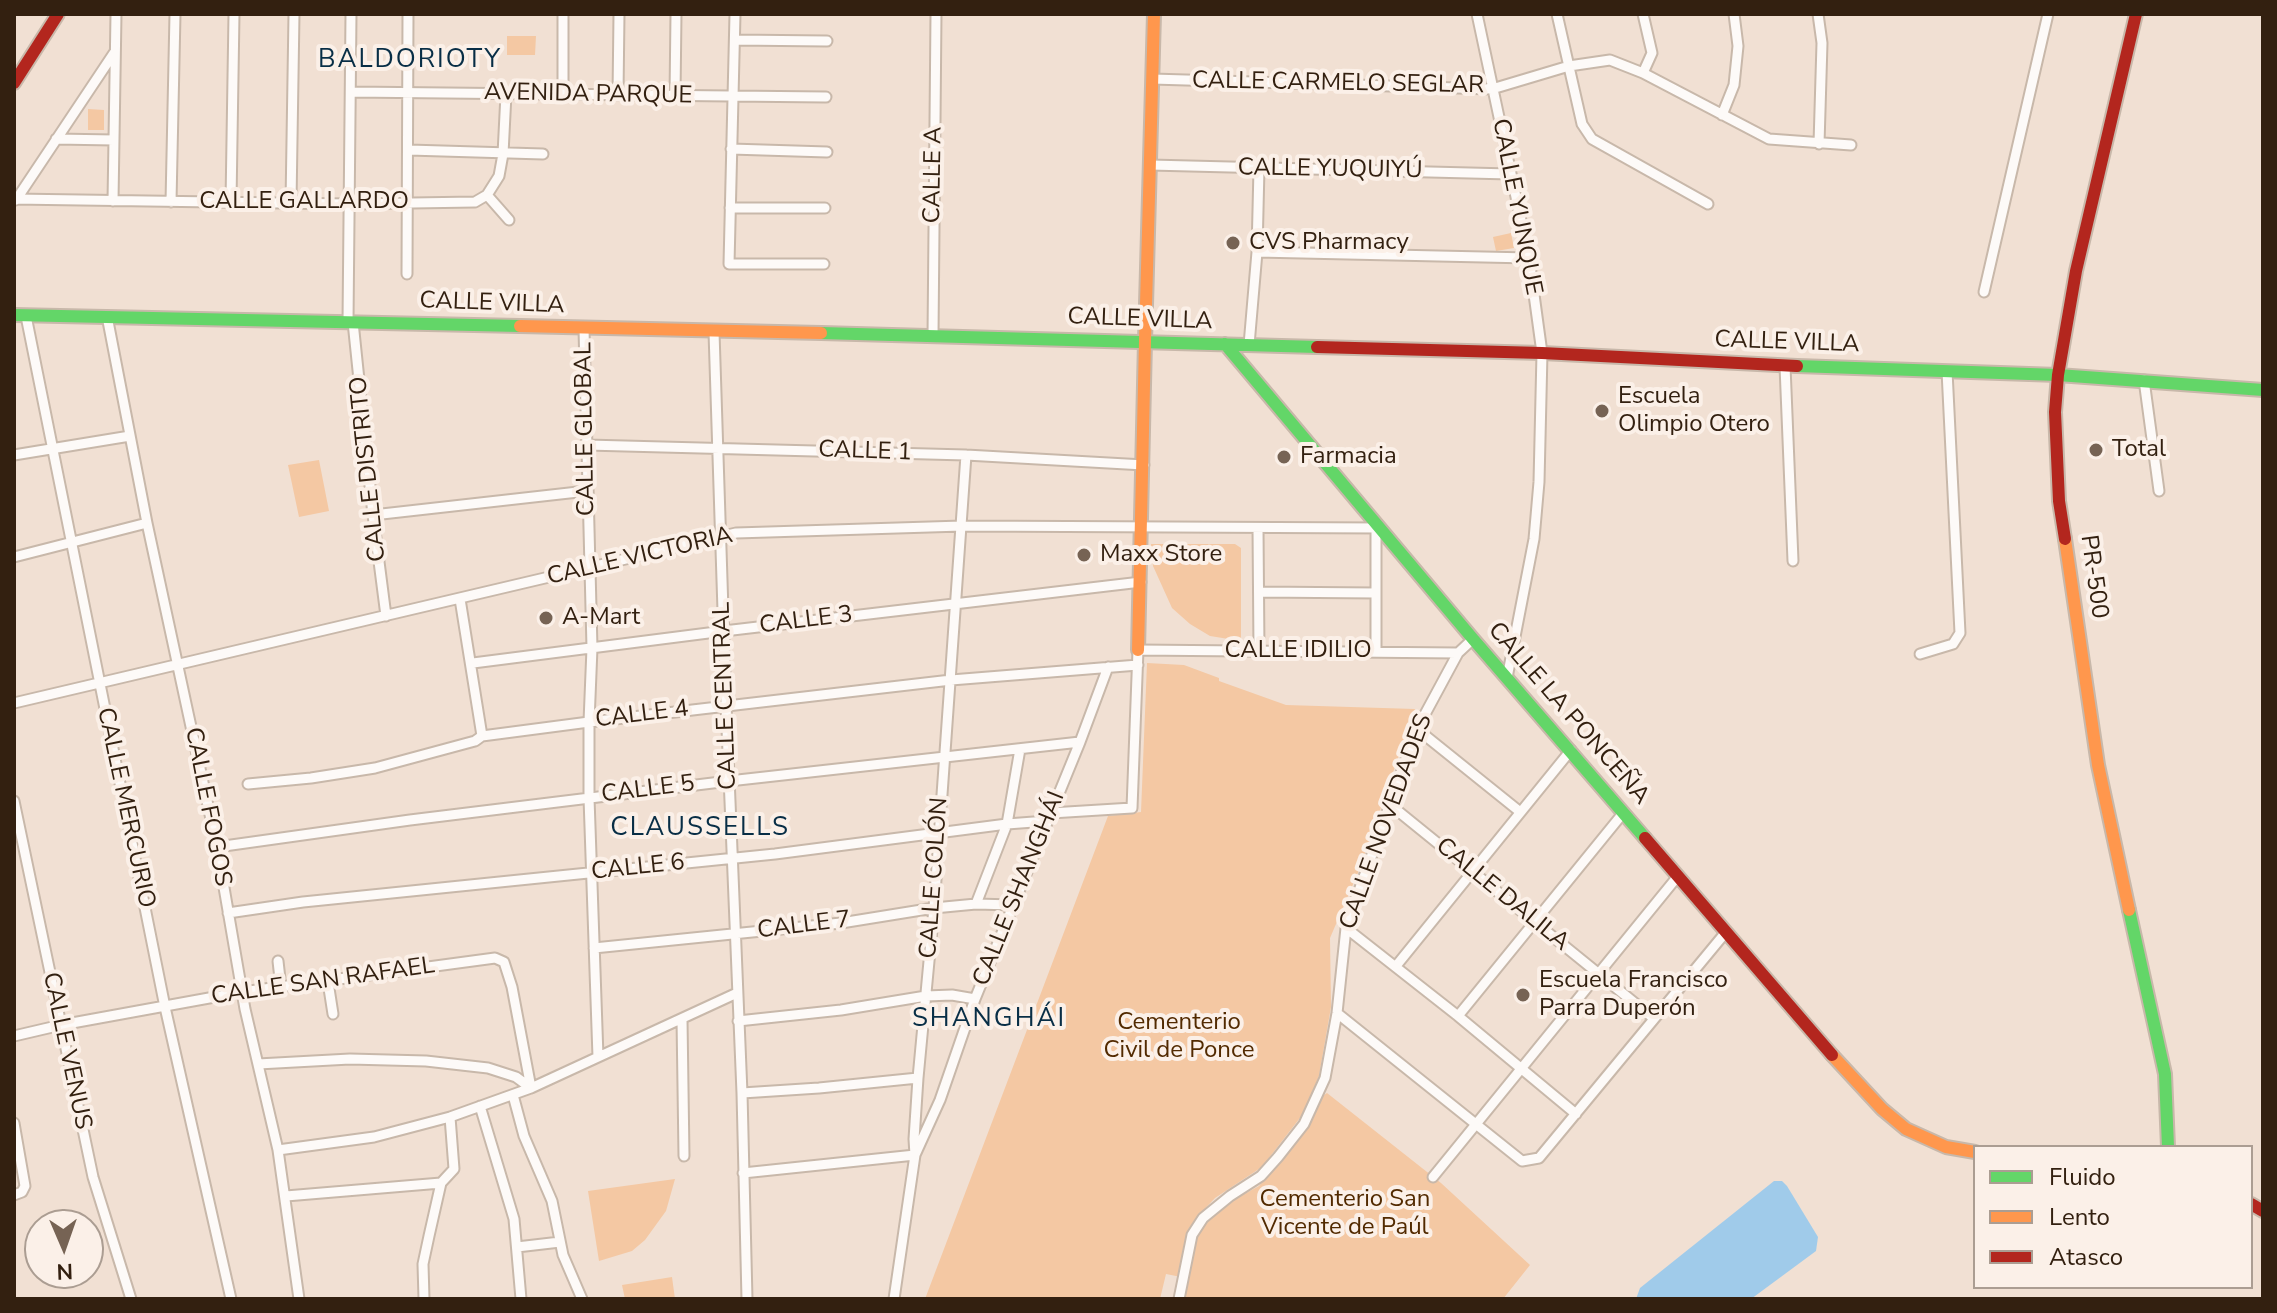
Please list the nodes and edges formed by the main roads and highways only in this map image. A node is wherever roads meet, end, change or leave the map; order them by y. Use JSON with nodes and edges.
{"nodes":[{"id":1,"x":58,"y":14,"type":"edge"},
{"id":2,"x":1154,"y":14,"type":"edge"},
{"id":3,"x":2136,"y":14,"type":"edge"},
{"id":4,"x":14,"y":83,"type":"edge"},
{"id":5,"x":20,"y":316,"type":"edge"},
{"id":6,"x":1145,"y":341,"type":"junction"},
{"id":7,"x":1225,"y":344,"type":"junction"},
{"id":8,"x":2058,"y":375,"type":"junction"},
{"id":9,"x":2263,"y":390,"type":"edge"},
{"id":10,"x":1138,"y":650,"type":"road end"},
{"id":11,"x":2168,"y":1145,"type":"edge"},
{"id":12,"x":1973,"y":1152,"type":"edge"}],
"edges":[{"from":1,"to":4,"type":"main road"},
{"from":2,"to":6,"type":"main road"},
{"from":3,"to":8,"type":"main road","name":"PR-500","number":"PR-500"},
{"from":5,"to":6,"type":"main road","name":"CALLE VILLA"},
{"from":6,"to":7,"type":"main road","name":"CALLE VILLA"},
{"from":6,"to":10,"type":"main road"},
{"from":7,"to":8,"type":"main road","name":"CALLE VILLA"},
{"from":7,"to":12,"type":"main road","name":"CALLE LA PONCEÑA"},
{"from":8,"to":9,"type":"main road","name":"CALLE VILLA"},
{"from":8,"to":11,"type":"main road","name":"PR-500","number":"PR-500"}]}
